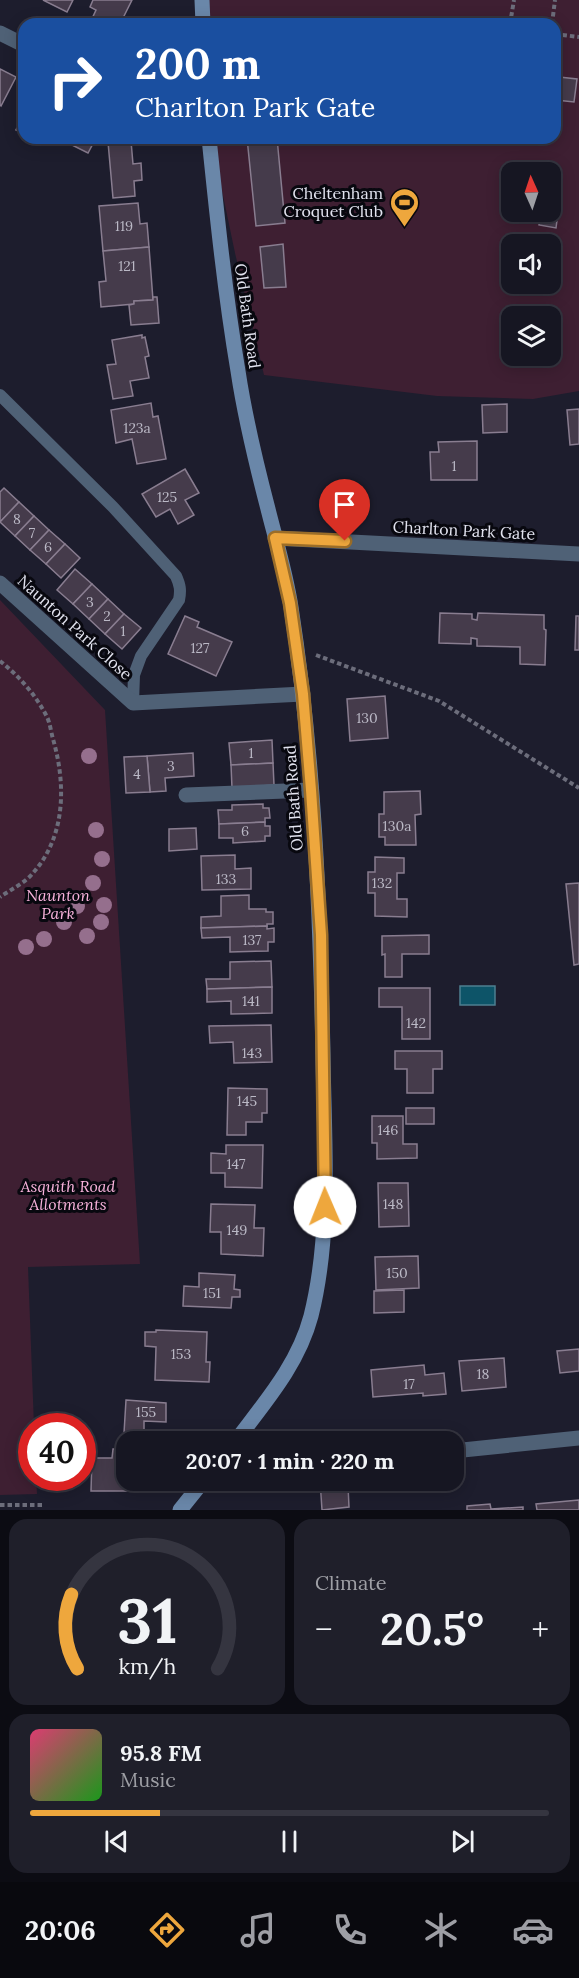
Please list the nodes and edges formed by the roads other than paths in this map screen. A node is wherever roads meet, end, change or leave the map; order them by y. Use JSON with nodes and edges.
{"nodes":[{"id":1,"x":202,"y":0,"type":"edge"},
{"id":2,"x":203,"y":18,"type":"edge"},
{"id":3,"x":0,"y":33,"type":"edge"},
{"id":4,"x":18,"y":42,"type":"edge"},
{"id":5,"x":210,"y":144,"type":"edge"},
{"id":6,"x":0,"y":395,"type":"edge"},
{"id":7,"x":275,"y":538,"type":"junction"},
{"id":8,"x":579,"y":554,"type":"edge"},
{"id":9,"x":0,"y":583,"type":"edge"},
{"id":10,"x":303,"y":694,"type":"junction"},
{"id":11,"x":133,"y":703,"type":"junction"},
{"id":12,"x":311,"y":790,"type":"junction"},
{"id":13,"x":186,"y":795,"type":"dead end"},
{"id":14,"x":243,"y":1431,"type":"edge"},
{"id":15,"x":579,"y":1438,"type":"edge"},
{"id":16,"x":464,"y":1450,"type":"edge"},
{"id":17,"x":195,"y":1491,"type":"edge"},
{"id":18,"x":180,"y":1510,"type":"edge"}],
"edges":[{"from":1,"to":2,"type":"street"},
{"from":3,"to":4,"type":"street"},
{"from":5,"to":7,"type":"street","name":"Old Bath Road"},
{"from":6,"to":11,"type":"lane"},
{"from":7,"to":8,"type":"street","name":"Charlton Park Gate"},
{"from":7,"to":10,"type":"street","name":"Old Bath Road"},
{"from":9,"to":11,"type":"street","name":"Naunton Park Close"},
{"from":10,"to":11,"type":"street","name":"Naunton Park Close"},
{"from":10,"to":12,"type":"street","name":"Old Bath Road"},
{"from":12,"to":13,"type":"street"},
{"from":12,"to":14,"type":"street","name":"Old Bath Road"},
{"from":15,"to":16,"type":"street"},
{"from":17,"to":18,"type":"street"}]}
